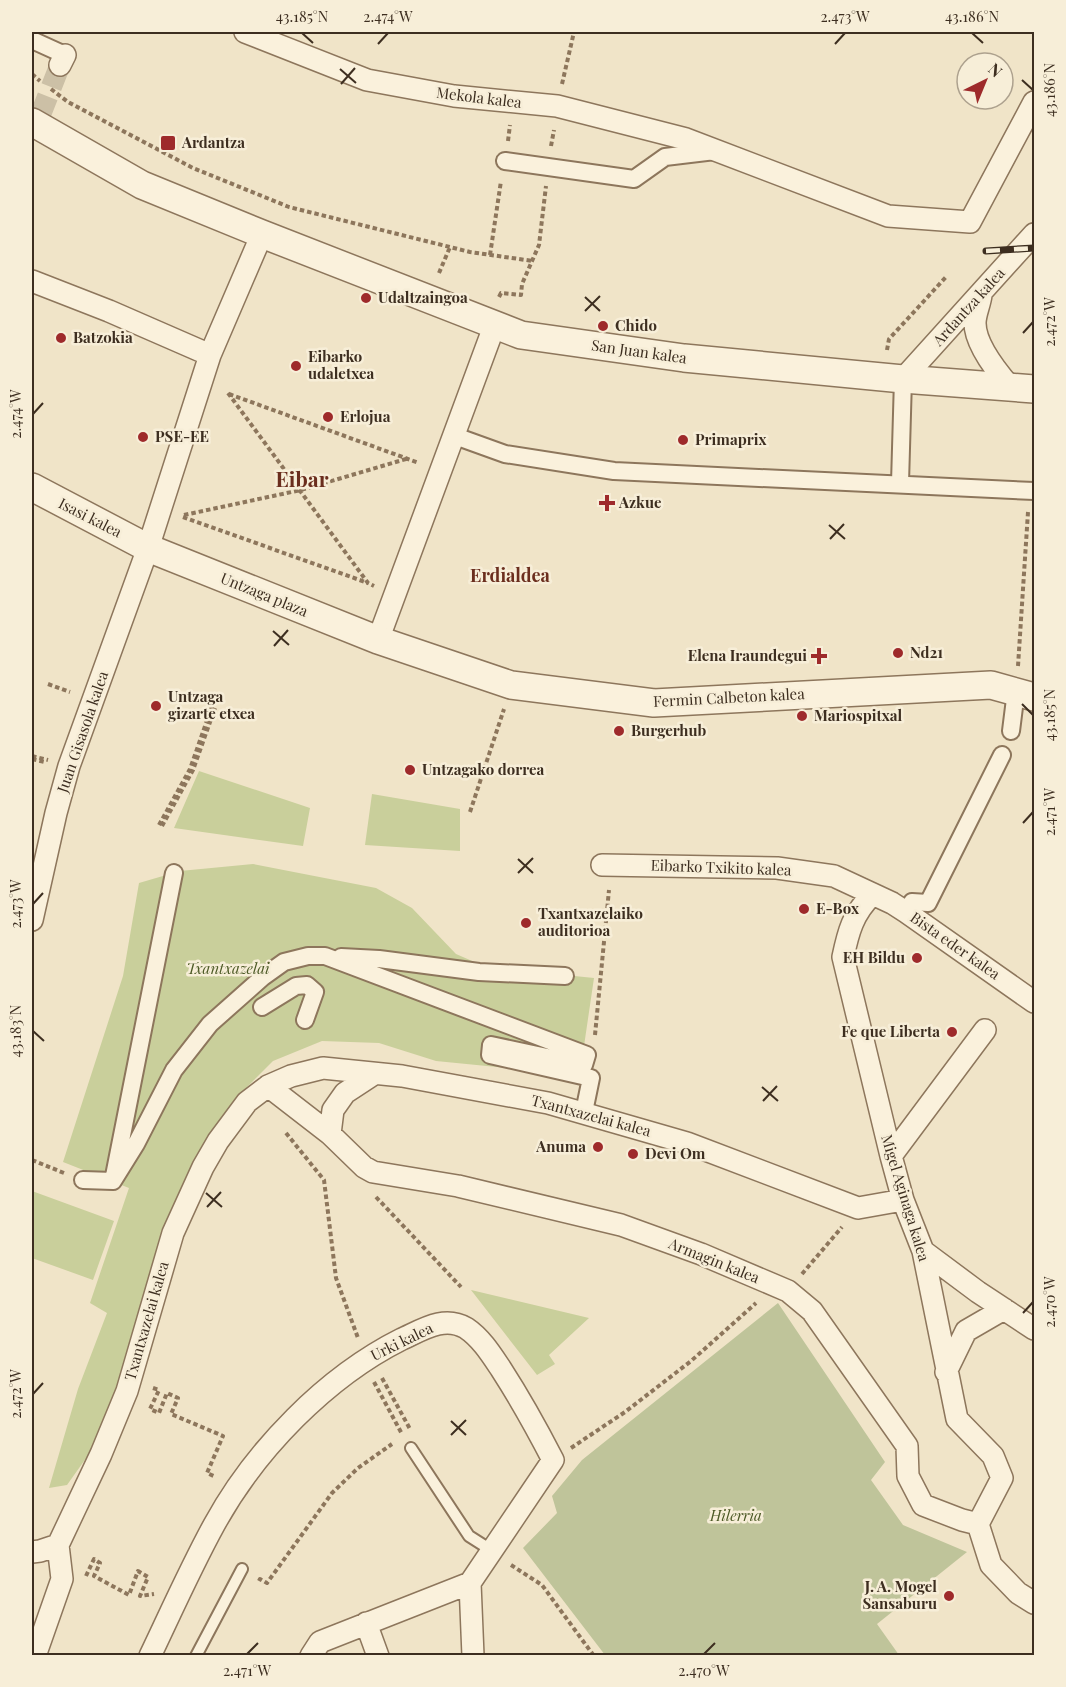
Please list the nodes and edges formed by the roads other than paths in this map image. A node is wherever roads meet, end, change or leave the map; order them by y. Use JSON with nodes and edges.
{"nodes":[{"id":1,"x":245,"y":32,"type":"edge"},
{"id":2,"x":32,"y":40,"type":"edge"},
{"id":3,"x":62,"y":60,"type":"dead end"},
{"id":4,"x":1035,"y":102,"type":"edge"},
{"id":5,"x":36,"y":121,"type":"edge"},
{"id":6,"x":716,"y":151,"type":"junction"},
{"id":7,"x":504,"y":160,"type":"road end"},
{"id":8,"x":262,"y":234,"type":"junction"},
{"id":9,"x":1035,"y":234,"type":"edge"},
{"id":10,"x":32,"y":281,"type":"edge"},
{"id":11,"x":982,"y":294,"type":"junction"},
{"id":12,"x":495,"y":324,"type":"junction"},
{"id":13,"x":210,"y":355,"type":"junction"},
{"id":14,"x":903,"y":380,"type":"junction"},
{"id":15,"x":1023,"y":388,"type":"edge"},
{"id":16,"x":454,"y":436,"type":"junction"},
{"id":17,"x":900,"y":483,"type":"junction"},
{"id":18,"x":1035,"y":491,"type":"edge"},
{"id":19,"x":34,"y":493,"type":"edge"},
{"id":20,"x":148,"y":548,"type":"junction"},
{"id":21,"x":378,"y":640,"type":"junction"},
{"id":22,"x":1025,"y":694,"type":"edge"},
{"id":23,"x":1011,"y":731,"type":"dead end"},
{"id":24,"x":1002,"y":755,"type":"dead end"},
{"id":25,"x":607,"y":865,"type":"road end"},
{"id":26,"x":174,"y":873,"type":"dead end"},
{"id":27,"x":872,"y":895,"type":"junction"},
{"id":28,"x":906,"y":912,"type":"junction"},
{"id":29,"x":32,"y":920,"type":"edge"},
{"id":30,"x":325,"y":956,"type":"junction"},
{"id":31,"x":565,"y":976,"type":"dead end"},
{"id":32,"x":1035,"y":1002,"type":"edge"},
{"id":33,"x":262,"y":1007,"type":"dead end"},
{"id":34,"x":305,"y":1020,"type":"dead end"},
{"id":35,"x":985,"y":1030,"type":"dead end"},
{"id":36,"x":374,"y":1074,"type":"junction"},
{"id":37,"x":268,"y":1086,"type":"junction"},
{"id":38,"x":584,"y":1112,"type":"junction"},
{"id":39,"x":335,"y":1139,"type":"junction"},
{"id":40,"x":891,"y":1156,"type":"junction"},
{"id":41,"x":83,"y":1180,"type":"road end"},
{"id":42,"x":113,"y":1181,"type":"junction"},
{"id":43,"x":903,"y":1200,"type":"junction"},
{"id":44,"x":923,"y":1251,"type":"junction"},
{"id":45,"x":1004,"y":1309,"type":"junction"},
{"id":46,"x":1035,"y":1329,"type":"edge"},
{"id":47,"x":946,"y":1371,"type":"junction"},
{"id":48,"x":411,"y":1448,"type":"dead end"},
{"id":49,"x":978,"y":1524,"type":"junction"},
{"id":50,"x":496,"y":1542,"type":"junction"},
{"id":51,"x":58,"y":1545,"type":"junction"},
{"id":52,"x":32,"y":1552,"type":"edge"},
{"id":53,"x":242,"y":1569,"type":"dead end"},
{"id":54,"x":470,"y":1583,"type":"junction"},
{"id":55,"x":1035,"y":1603,"type":"edge"},
{"id":56,"x":366,"y":1623,"type":"junction"},
{"id":57,"x":35,"y":1656,"type":"edge"},
{"id":58,"x":150,"y":1656,"type":"edge"},
{"id":59,"x":196,"y":1656,"type":"edge"},
{"id":60,"x":311,"y":1656,"type":"edge"},
{"id":61,"x":378,"y":1656,"type":"edge"},
{"id":62,"x":473,"y":1656,"type":"edge"}],
"edges":[{"from":1,"to":6,"type":"street","name":"Mekola kalea"},
{"from":2,"to":3,"type":"street"},
{"from":4,"to":6,"type":"street","name":"Mekola kalea"},
{"from":5,"to":8,"type":"street","name":"San Juan kalea"},
{"from":6,"to":7,"type":"street","name":"Mekola kalea"},
{"from":8,"to":12,"type":"street","name":"San Juan kalea"},
{"from":8,"to":13,"type":"street"},
{"from":9,"to":11,"type":"street","name":"Ardantza kalea"},
{"from":10,"to":13,"type":"street"},
{"from":11,"to":14,"type":"street","name":"Ardantza kalea"},
{"from":11,"to":15,"type":"street"},
{"from":12,"to":14,"type":"street","name":"San Juan kalea"},
{"from":12,"to":16,"type":"street"},
{"from":13,"to":20,"type":"street"},
{"from":14,"to":15,"type":"street","name":"San Juan kalea"},
{"from":14,"to":17,"type":"street"},
{"from":16,"to":17,"type":"street"},
{"from":16,"to":21,"type":"street"},
{"from":17,"to":18,"type":"street"},
{"from":19,"to":20,"type":"street","name":"Isasi kalea"},
{"from":20,"to":21,"type":"street","name":"Untzaga plaza"},
{"from":20,"to":29,"type":"street","name":"Juan Gisasola kalea"},
{"from":21,"to":22,"type":"street","name":"Fermin Calbeton kalea"},
{"from":22,"to":23,"type":"street"},
{"from":24,"to":28,"type":"street"},
{"from":25,"to":27,"type":"street","name":"Eibarko Txikito kalea"},
{"from":26,"to":42,"type":"street"},
{"from":27,"to":28,"type":"street","name":"Bista eder kalea"},
{"from":27,"to":40,"type":"street","name":"Migel Aginaga kalea"},
{"from":28,"to":32,"type":"street","name":"Bista eder kalea"},
{"from":30,"to":31,"type":"street"},
{"from":30,"to":38,"type":"street"},
{"from":30,"to":42,"type":"street"},
{"from":33,"to":34,"type":"street"},
{"from":35,"to":40,"type":"street"},
{"from":36,"to":37,"type":"street","name":"Txantxazelai kalea"},
{"from":36,"to":38,"type":"street","name":"Txantxazelai kalea"},
{"from":36,"to":39,"type":"street"},
{"from":37,"to":39,"type":"street"},
{"from":37,"to":51,"type":"street","name":"Txantxazelai kalea"},
{"from":38,"to":43,"type":"street","name":"Txantxazelai kalea"},
{"from":39,"to":49,"type":"street","name":"Armagin kalea"},
{"from":40,"to":43,"type":"street","name":"Migel Aginaga kalea"},
{"from":41,"to":42,"type":"street"},
{"from":43,"to":44,"type":"street","name":"Migel Aginaga kalea"},
{"from":44,"to":45,"type":"street"},
{"from":44,"to":47,"type":"street","name":"Migel Aginaga kalea"},
{"from":45,"to":46,"type":"street"},
{"from":45,"to":47,"type":"street"},
{"from":47,"to":49,"type":"street","name":"Migel Aginaga kalea"},
{"from":48,"to":50,"type":"lane"},
{"from":49,"to":55,"type":"street"},
{"from":50,"to":54,"type":"street"},
{"from":50,"to":58,"type":"street","name":"Urki kalea"},
{"from":51,"to":52,"type":"street"},
{"from":51,"to":57,"type":"street"},
{"from":53,"to":59,"type":"lane"},
{"from":54,"to":56,"type":"street"},
{"from":54,"to":62,"type":"street"},
{"from":56,"to":60,"type":"street"},
{"from":56,"to":61,"type":"street"}]}
